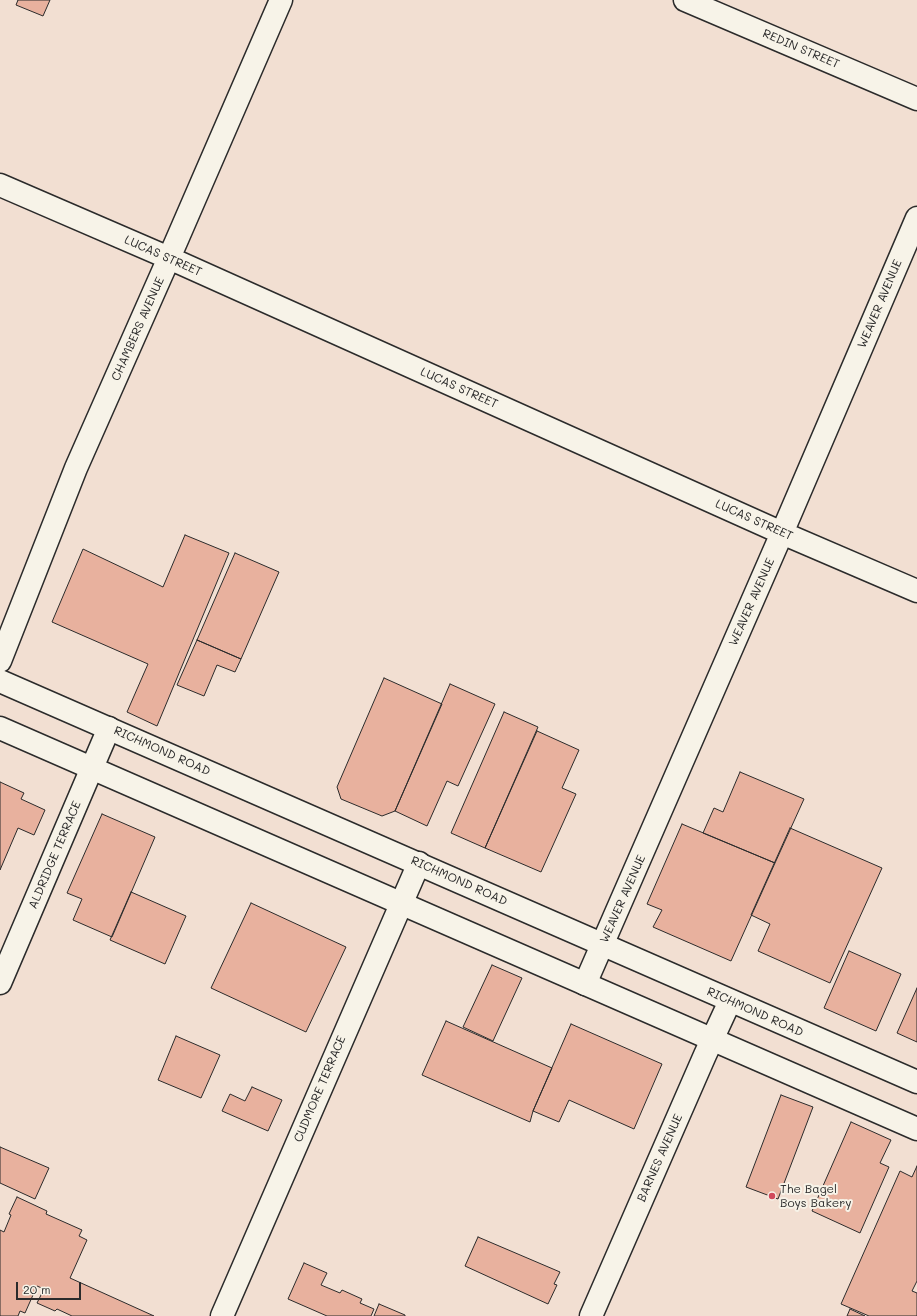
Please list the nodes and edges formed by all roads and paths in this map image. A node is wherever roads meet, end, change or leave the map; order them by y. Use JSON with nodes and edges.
{"nodes":[{"id":1,"x":281,"y":0,"type":"edge"},
{"id":2,"x":686,"y":0,"type":"edge"},
{"id":3,"x":917,"y":99,"type":"edge"},
{"id":4,"x":0,"y":185,"type":"edge"},
{"id":5,"x":917,"y":218,"type":"edge"},
{"id":6,"x":169,"y":258,"type":"junction"},
{"id":7,"x":782,"y":533,"type":"junction"},
{"id":8,"x":917,"y":591,"type":"edge"},
{"id":9,"x":0,"y":661,"type":"edge"},
{"id":10,"x":0,"y":681,"type":"edge"},
{"id":11,"x":0,"y":728,"type":"edge"},
{"id":12,"x":109,"y":728,"type":"junction"},
{"id":13,"x":92,"y":768,"type":"junction"},
{"id":14,"x":419,"y":863,"type":"junction"},
{"id":15,"x":401,"y":903,"type":"junction"},
{"id":16,"x":603,"y":945,"type":"junction"},
{"id":17,"x":0,"y":983,"type":"edge"},
{"id":18,"x":585,"y":984,"type":"junction"},
{"id":19,"x":730,"y":1001,"type":"junction"},
{"id":20,"x":712,"y":1039,"type":"junction"},
{"id":21,"x":917,"y":1082,"type":"edge"},
{"id":22,"x":917,"y":1128,"type":"edge"},
{"id":23,"x":222,"y":1316,"type":"edge"},
{"id":24,"x":591,"y":1316,"type":"edge"}],
"edges":[{"from":1,"to":6,"type":"street","name":"CHAMBERS AVENUE"},
{"from":2,"to":3,"type":"street","name":"REDIN STREET"},
{"from":4,"to":6,"type":"street","name":"LUCAS STREET"},
{"from":5,"to":7,"type":"street","name":"WEAVER AVENUE"},
{"from":6,"to":7,"type":"street","name":"LUCAS STREET"},
{"from":6,"to":9,"type":"street","name":"CHAMBERS AVENUE"},
{"from":7,"to":8,"type":"street","name":"LUCAS STREET"},
{"from":7,"to":16,"type":"street","name":"WEAVER AVENUE"},
{"from":10,"to":12,"type":"street","name":"RICHMOND ROAD"},
{"from":11,"to":13,"type":"street"},
{"from":12,"to":13,"type":"street","name":"ALDRIDGE TERRACE"},
{"from":12,"to":14,"type":"street","name":"RICHMOND ROAD"},
{"from":13,"to":15,"type":"street"},
{"from":13,"to":17,"type":"street","name":"ALDRIDGE TERRACE"},
{"from":14,"to":15,"type":"street","name":"CUDMORE TERRACE"},
{"from":14,"to":16,"type":"street","name":"RICHMOND ROAD"},
{"from":15,"to":18,"type":"street"},
{"from":15,"to":23,"type":"street","name":"CUDMORE TERRACE"},
{"from":16,"to":18,"type":"street","name":"WEAVER AVENUE"},
{"from":16,"to":19,"type":"street","name":"RICHMOND ROAD"},
{"from":18,"to":20,"type":"street"},
{"from":19,"to":20,"type":"street","name":"BARNES AVENUE"},
{"from":19,"to":21,"type":"street","name":"RICHMOND ROAD"},
{"from":20,"to":22,"type":"street"},
{"from":20,"to":24,"type":"street","name":"BARNES AVENUE"}]}
